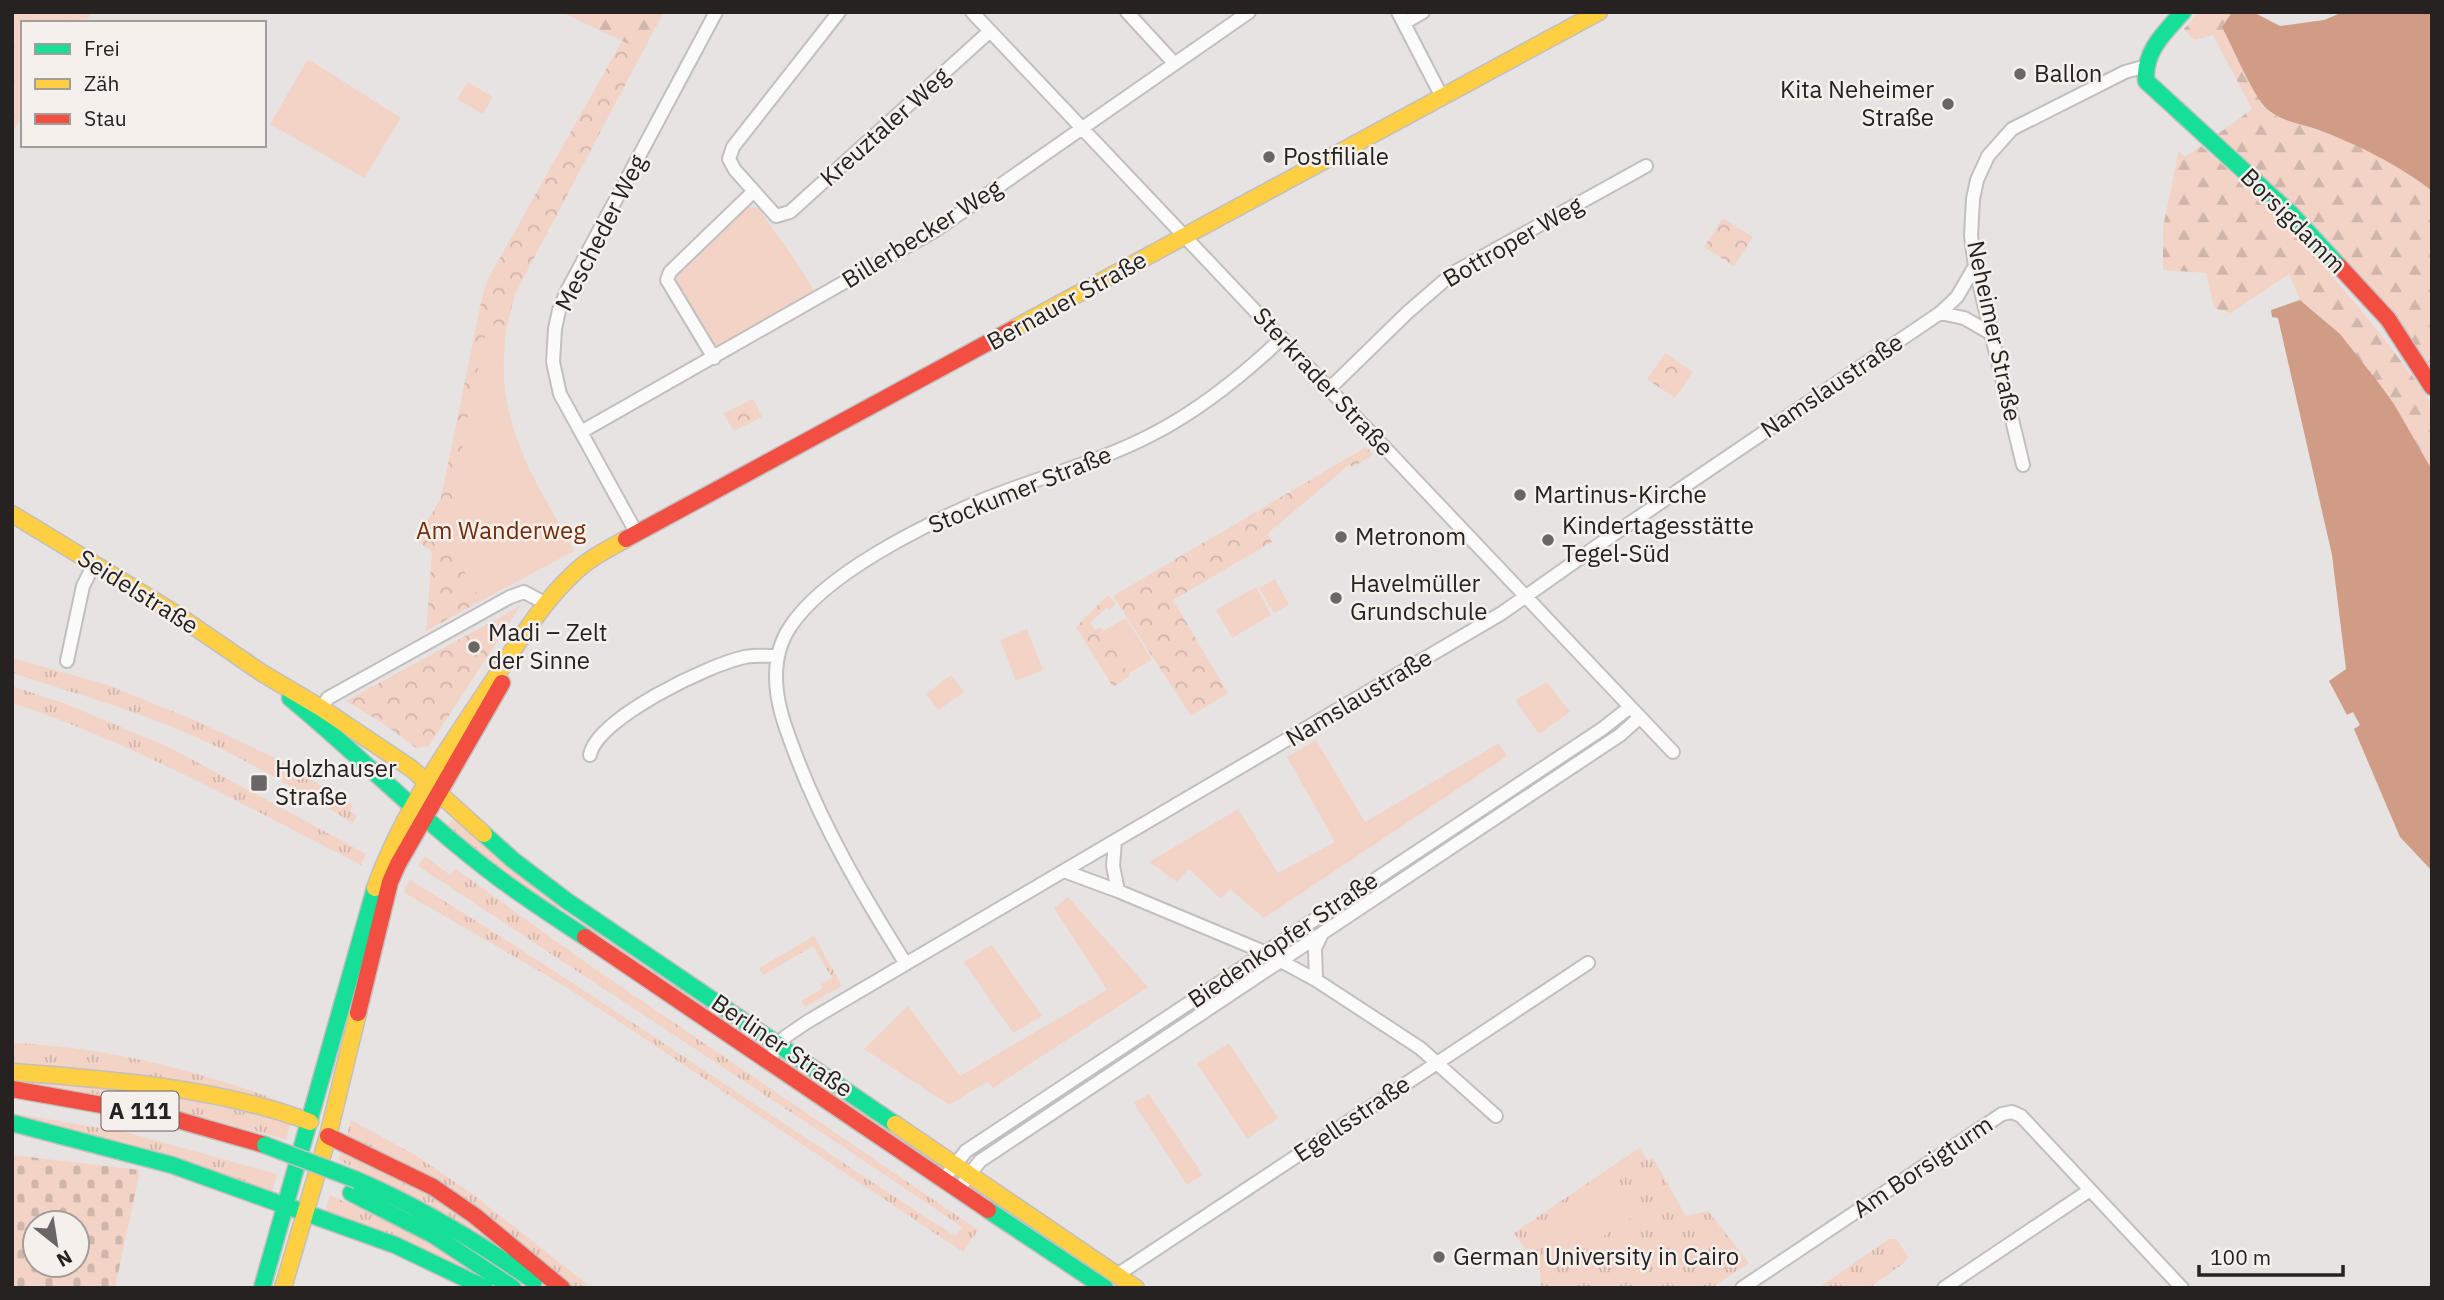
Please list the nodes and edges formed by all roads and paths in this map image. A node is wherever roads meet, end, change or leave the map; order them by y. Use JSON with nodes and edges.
{"nodes":[{"id":1,"x":716,"y":12,"type":"edge"},
{"id":2,"x":839,"y":12,"type":"edge"},
{"id":3,"x":972,"y":12,"type":"edge"},
{"id":4,"x":1128,"y":12,"type":"edge"},
{"id":5,"x":1249,"y":12,"type":"edge"},
{"id":6,"x":1423,"y":12,"type":"edge"},
{"id":7,"x":1599,"y":12,"type":"edge"},
{"id":8,"x":2183,"y":12,"type":"edge"},
{"id":9,"x":1401,"y":18,"type":"edge"},
{"id":10,"x":990,"y":31,"type":"junction"},
{"id":11,"x":1174,"y":63,"type":"junction"},
{"id":12,"x":2143,"y":67,"type":"junction"},
{"id":13,"x":1442,"y":97,"type":"junction"},
{"id":14,"x":1082,"y":128,"type":"junction"},
{"id":15,"x":1647,"y":166,"type":"dead end"},
{"id":16,"x":753,"y":192,"type":"junction"},
{"id":17,"x":1185,"y":237,"type":"junction"},
{"id":18,"x":1975,"y":266,"type":"junction"},
{"id":19,"x":1940,"y":313,"type":"junction"},
{"id":20,"x":1992,"y":334,"type":"junction"},
{"id":21,"x":1282,"y":338,"type":"junction"},
{"id":22,"x":714,"y":358,"type":"junction"},
{"id":23,"x":2432,"y":387,"type":"edge"},
{"id":24,"x":1329,"y":389,"type":"junction"},
{"id":25,"x":581,"y":432,"type":"junction"},
{"id":26,"x":2023,"y":465,"type":"dead end"},
{"id":27,"x":12,"y":514,"type":"edge"},
{"id":28,"x":637,"y":534,"type":"junction"},
{"id":29,"x":94,"y":564,"type":"junction"},
{"id":30,"x":1524,"y":596,"type":"junction"},
{"id":31,"x":544,"y":605,"type":"junction"},
{"id":32,"x":778,"y":656,"type":"junction"},
{"id":33,"x":67,"y":661,"type":"dead end"},
{"id":34,"x":1630,"y":707,"type":"junction"},
{"id":35,"x":318,"y":713,"type":"junction"},
{"id":36,"x":1639,"y":718,"type":"junction"},
{"id":37,"x":1673,"y":752,"type":"dead end"},
{"id":38,"x":590,"y":755,"type":"dead end"},
{"id":39,"x":426,"y":781,"type":"junction"},
{"id":40,"x":439,"y":793,"type":"junction"},
{"id":41,"x":411,"y":805,"type":"junction"},
{"id":42,"x":425,"y":817,"type":"junction"},
{"id":43,"x":1115,"y":841,"type":"junction"},
{"id":44,"x":1065,"y":871,"type":"junction"},
{"id":45,"x":1118,"y":891,"type":"junction"},
{"id":46,"x":1312,"y":920,"type":"junction"},
{"id":47,"x":1321,"y":934,"type":"junction"},
{"id":48,"x":1264,"y":952,"type":"junction"},
{"id":49,"x":1280,"y":962,"type":"junction"},
{"id":50,"x":1588,"y":963,"type":"dead end"},
{"id":51,"x":906,"y":964,"type":"junction"},
{"id":52,"x":1316,"y":979,"type":"junction"},
{"id":53,"x":779,"y":1044,"type":"junction"},
{"id":54,"x":767,"y":1062,"type":"junction"},
{"id":55,"x":1438,"y":1062,"type":"junction"},
{"id":56,"x":12,"y":1072,"type":"edge"},
{"id":57,"x":12,"y":1089,"type":"edge"},
{"id":58,"x":12,"y":1103,"type":"edge"},
{"id":59,"x":1496,"y":1116,"type":"dead end"},
{"id":60,"x":310,"y":1122,"type":"junction"},
{"id":61,"x":12,"y":1123,"type":"edge"},
{"id":62,"x":328,"y":1136,"type":"junction"},
{"id":63,"x":263,"y":1151,"type":"junction"},
{"id":64,"x":962,"y":1169,"type":"junction"},
{"id":65,"x":943,"y":1180,"type":"junction"},
{"id":66,"x":354,"y":1186,"type":"junction"},
{"id":67,"x":958,"y":1190,"type":"junction"},
{"id":68,"x":2090,"y":1190,"type":"junction"},
{"id":69,"x":286,"y":1207,"type":"junction"},
{"id":70,"x":306,"y":1213,"type":"junction"},
{"id":71,"x":1117,"y":1275,"type":"junction"},
{"id":72,"x":1101,"y":1287,"type":"edge"},
{"id":73,"x":262,"y":1288,"type":"edge"},
{"id":74,"x":283,"y":1288,"type":"edge"},
{"id":75,"x":485,"y":1288,"type":"edge"},
{"id":76,"x":513,"y":1288,"type":"edge"},
{"id":77,"x":543,"y":1288,"type":"edge"},
{"id":78,"x":562,"y":1288,"type":"edge"},
{"id":79,"x":1136,"y":1288,"type":"edge"},
{"id":80,"x":1742,"y":1288,"type":"edge"},
{"id":81,"x":1944,"y":1288,"type":"edge"},
{"id":82,"x":2182,"y":1288,"type":"edge"}],
"edges":[{"from":1,"to":25,"type":"street","name":"Mescheder Weg"},
{"from":2,"to":16,"type":"street"},
{"from":3,"to":10,"type":"street","name":"Sterkrader Straße"},
{"from":4,"to":11,"type":"street"},
{"from":5,"to":11,"type":"street","name":"Billerbecker Weg"},
{"from":6,"to":9,"type":"street"},
{"from":7,"to":13,"type":"main road","name":"Bernauer Straße"},
{"from":8,"to":12,"type":"main road"},
{"from":9,"to":13,"type":"street"},
{"from":10,"to":14,"type":"street","name":"Sterkrader Straße"},
{"from":10,"to":16,"type":"street","name":"Kreuztaler Weg"},
{"from":11,"to":14,"type":"street","name":"Billerbecker Weg"},
{"from":12,"to":18,"type":"street","name":"Neheimer Straße"},
{"from":12,"to":23,"type":"main road","name":"Borsigdamm"},
{"from":13,"to":17,"type":"main road","name":"Bernauer Straße"},
{"from":14,"to":17,"type":"street","name":"Sterkrader Straße"},
{"from":14,"to":22,"type":"street","name":"Billerbecker Weg"},
{"from":15,"to":24,"type":"street","name":"Bottroper Weg"},
{"from":16,"to":22,"type":"street"},
{"from":17,"to":21,"type":"street","name":"Sterkrader Straße"},
{"from":17,"to":28,"type":"main road","name":"Bernauer Straße"},
{"from":18,"to":19,"type":"street","name":"Namslaustraße"},
{"from":18,"to":20,"type":"street","name":"Neheimer Straße"},
{"from":19,"to":20,"type":"street"},
{"from":19,"to":30,"type":"street","name":"Namslaustraße"},
{"from":20,"to":26,"type":"street","name":"Neheimer Straße"},
{"from":21,"to":24,"type":"street","name":"Sterkrader Straße"},
{"from":21,"to":32,"type":"street","name":"Stockumer Straße"},
{"from":22,"to":25,"type":"street","name":"Billerbecker Weg"},
{"from":24,"to":30,"type":"street","name":"Sterkrader Straße"},
{"from":25,"to":28,"type":"street","name":"Mescheder Weg"},
{"from":27,"to":29,"type":"main road","name":"Seidelstraße"},
{"from":28,"to":31,"type":"main road","name":"Bernauer Straße"},
{"from":29,"to":33,"type":"street"},
{"from":29,"to":35,"type":"main road","name":"Seidelstraße"},
{"from":30,"to":34,"type":"street","name":"Sterkrader Straße"},
{"from":30,"to":43,"type":"street","name":"Namslaustraße"},
{"from":31,"to":35,"type":"street"},
{"from":31,"to":39,"type":"main road","name":"Bernauer Straße"},
{"from":31,"to":40,"type":"main road","name":"Bernauer Straße"},
{"from":32,"to":38,"type":"street"},
{"from":32,"to":51,"type":"street","name":"Stockumer Straße"},
{"from":34,"to":36,"type":"street","name":"Sterkrader Straße"},
{"from":34,"to":46,"type":"street","name":"Biedenkopfer Straße"},
{"from":35,"to":39,"type":"main road","name":"Seidelstraße"},
{"from":35,"to":41,"type":"main road","name":"Seidelstraße"},
{"from":36,"to":37,"type":"street","name":"Sterkrader Straße"},
{"from":36,"to":47,"type":"street","name":"Biedenkopfer Straße"},
{"from":39,"to":40,"type":"main road","name":"Berliner Straße"},
{"from":39,"to":41,"type":"main road","name":"Bernauer Straße"},
{"from":40,"to":42,"type":"main road","name":"Bernauer Straße"},
{"from":40,"to":53,"type":"main road","name":"Berliner Straße"},
{"from":41,"to":42,"type":"main road","name":"Berliner Straße"},
{"from":41,"to":60,"type":"main road"},
{"from":42,"to":54,"type":"main road","name":"Berliner Straße"},
{"from":42,"to":62,"type":"main road"},
{"from":43,"to":44,"type":"street","name":"Namslaustraße"},
{"from":43,"to":45,"type":"street"},
{"from":44,"to":45,"type":"street"},
{"from":44,"to":51,"type":"street","name":"Namslaustraße"},
{"from":45,"to":48,"type":"street"},
{"from":46,"to":47,"type":"street"},
{"from":46,"to":48,"type":"street","name":"Biedenkopfer Straße"},
{"from":47,"to":49,"type":"street","name":"Biedenkopfer Straße"},
{"from":47,"to":52,"type":"street"},
{"from":48,"to":49,"type":"street"},
{"from":48,"to":64,"type":"street","name":"Biedenkopfer Straße"},
{"from":49,"to":52,"type":"street"},
{"from":49,"to":64,"type":"street","name":"Biedenkopfer Straße"},
{"from":50,"to":55,"type":"street","name":"Egellsstraße"},
{"from":51,"to":53,"type":"street","name":"Namslaustraße"},
{"from":52,"to":55,"type":"street"},
{"from":53,"to":54,"type":"street","name":"Namslaustraße"},
{"from":53,"to":64,"type":"main road","name":"Berliner Straße"},
{"from":54,"to":65,"type":"main road","name":"Berliner Straße"},
{"from":55,"to":59,"type":"street"},
{"from":55,"to":71,"type":"street","name":"Egellsstraße"},
{"from":56,"to":60,"type":"main road"},
{"from":57,"to":63,"type":"main road","number":"A 111"},
{"from":58,"to":63,"type":"main road","number":"A 111"},
{"from":60,"to":62,"type":"main road"},
{"from":60,"to":69,"type":"main road"},
{"from":61,"to":69,"type":"main road"},
{"from":62,"to":70,"type":"main road"},
{"from":62,"to":78,"type":"main road"},
{"from":63,"to":66,"type":"main road","number":"A 111"},
{"from":64,"to":65,"type":"street","name":"Biedenkopfer Straße"},
{"from":64,"to":67,"type":"street","name":"Biedenkopfer Straße"},
{"from":64,"to":71,"type":"main road","name":"Berliner Straße"},
{"from":65,"to":67,"type":"main road","name":"Berliner Straße"},
{"from":66,"to":76,"type":"main road","number":"A 111"},
{"from":66,"to":77,"type":"main road","number":"A 111"},
{"from":67,"to":72,"type":"main road","name":"Berliner Straße"},
{"from":68,"to":80,"type":"street","name":"Am Borsigturm"},
{"from":68,"to":81,"type":"street"},
{"from":68,"to":82,"type":"street","name":"Am Borsigturm"},
{"from":69,"to":70,"type":"main road"},
{"from":69,"to":73,"type":"main road"},
{"from":70,"to":74,"type":"main road"},
{"from":70,"to":75,"type":"main road"},
{"from":71,"to":72,"type":"main road"},
{"from":71,"to":79,"type":"main road","name":"Berliner Straße"}]}
